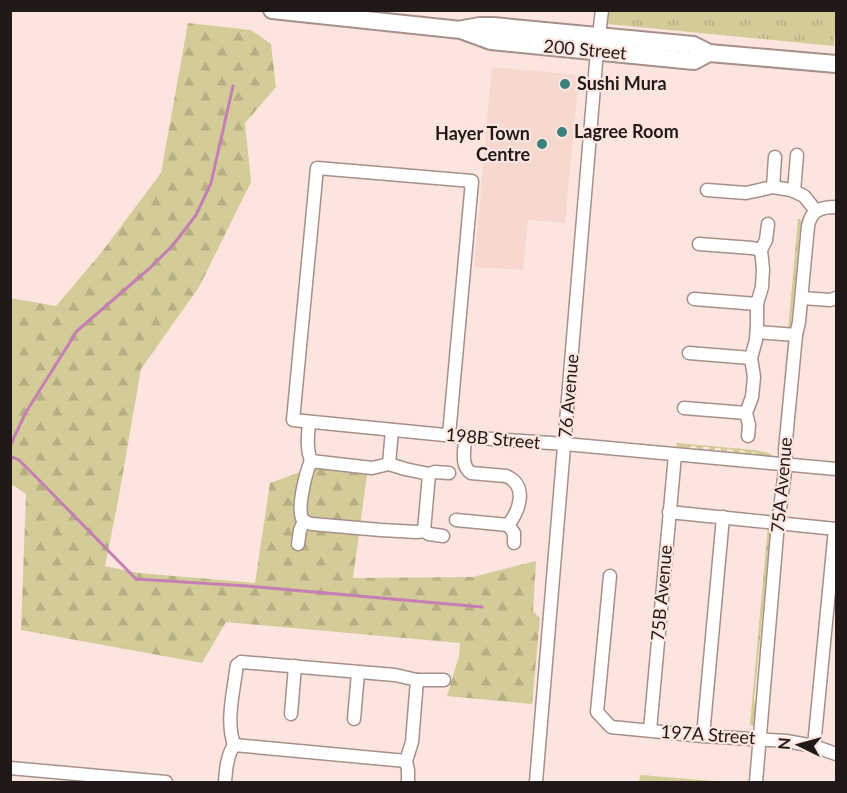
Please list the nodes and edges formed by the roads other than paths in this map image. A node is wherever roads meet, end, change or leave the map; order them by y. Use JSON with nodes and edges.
{"nodes":[{"id":1,"x":272,"y":10,"type":"edge"},
{"id":2,"x":602,"y":10,"type":"edge"},
{"id":3,"x":598,"y":44,"type":"junction"},
{"id":4,"x":837,"y":64,"type":"edge"},
{"id":5,"x":797,"y":155,"type":"dead end"},
{"id":6,"x":775,"y":157,"type":"dead end"},
{"id":7,"x":773,"y":187,"type":"junction"},
{"id":8,"x":707,"y":190,"type":"dead end"},
{"id":9,"x":794,"y":190,"type":"junction"},
{"id":10,"x":837,"y":207,"type":"edge"},
{"id":11,"x":816,"y":211,"type":"junction"},
{"id":12,"x":768,"y":224,"type":"dead end"},
{"id":13,"x":699,"y":244,"type":"dead end"},
{"id":14,"x":761,"y":250,"type":"junction"},
{"id":15,"x":694,"y":298,"type":"dead end"},
{"id":16,"x":802,"y":298,"type":"junction"},
{"id":17,"x":837,"y":298,"type":"edge"},
{"id":18,"x":757,"y":304,"type":"junction"},
{"id":19,"x":757,"y":332,"type":"junction"},
{"id":20,"x":796,"y":335,"type":"junction"},
{"id":21,"x":689,"y":353,"type":"dead end"},
{"id":22,"x":751,"y":358,"type":"junction"},
{"id":23,"x":684,"y":408,"type":"dead end"},
{"id":24,"x":747,"y":413,"type":"junction"},
{"id":25,"x":309,"y":422,"type":"junction"},
{"id":26,"x":392,"y":430,"type":"junction"},
{"id":27,"x":449,"y":435,"type":"junction"},
{"id":28,"x":748,"y":436,"type":"dead end"},
{"id":29,"x":465,"y":437,"type":"junction"},
{"id":30,"x":565,"y":444,"type":"junction"},
{"id":31,"x":675,"y":455,"type":"junction"},
{"id":32,"x":311,"y":461,"type":"junction"},
{"id":33,"x":389,"y":464,"type":"junction"},
{"id":34,"x":786,"y":464,"type":"junction"},
{"id":35,"x":837,"y":469,"type":"edge"},
{"id":36,"x":449,"y":472,"type":"dead end"},
{"id":37,"x":429,"y":474,"type":"junction"},
{"id":38,"x":669,"y":512,"type":"junction"},
{"id":39,"x":723,"y":517,"type":"junction"},
{"id":40,"x":456,"y":520,"type":"dead end"},
{"id":41,"x":304,"y":521,"type":"junction"},
{"id":42,"x":778,"y":523,"type":"junction"},
{"id":43,"x":508,"y":525,"type":"junction"},
{"id":44,"x":836,"y":529,"type":"edge"},
{"id":45,"x":424,"y":531,"type":"junction"},
{"id":46,"x":443,"y":536,"type":"dead end"},
{"id":47,"x":514,"y":543,"type":"dead end"},
{"id":48,"x":298,"y":544,"type":"dead end"},
{"id":49,"x":610,"y":576,"type":"dead end"},
{"id":50,"x":295,"y":666,"type":"junction"},
{"id":51,"x":358,"y":673,"type":"junction"},
{"id":52,"x":417,"y":680,"type":"junction"},
{"id":53,"x":444,"y":680,"type":"dead end"},
{"id":54,"x":291,"y":714,"type":"dead end"},
{"id":55,"x":354,"y":719,"type":"dead end"},
{"id":56,"x":650,"y":730,"type":"junction"},
{"id":57,"x":703,"y":736,"type":"junction"},
{"id":58,"x":759,"y":739,"type":"junction"},
{"id":59,"x":234,"y":745,"type":"junction"},
{"id":60,"x":814,"y":746,"type":"junction"},
{"id":61,"x":837,"y":754,"type":"edge"},
{"id":62,"x":406,"y":761,"type":"junction"},
{"id":63,"x":10,"y":768,"type":"edge"},
{"id":64,"x":166,"y":783,"type":"edge"},
{"id":65,"x":225,"y":783,"type":"edge"},
{"id":66,"x":408,"y":783,"type":"edge"},
{"id":67,"x":536,"y":783,"type":"edge"},
{"id":68,"x":756,"y":783,"type":"edge"}],
"edges":[{"from":1,"to":3,"type":"main road","name":"200 Street"},
{"from":2,"to":3,"type":"street","name":"76 Avenue"},
{"from":3,"to":4,"type":"main road","name":"200 Street"},
{"from":3,"to":30,"type":"street","name":"76 Avenue"},
{"from":5,"to":9,"type":"street"},
{"from":6,"to":7,"type":"street"},
{"from":7,"to":8,"type":"street"},
{"from":7,"to":9,"type":"street"},
{"from":9,"to":11,"type":"street"},
{"from":10,"to":11,"type":"street"},
{"from":11,"to":16,"type":"street","name":"75A Avenue"},
{"from":12,"to":14,"type":"street"},
{"from":13,"to":14,"type":"street"},
{"from":14,"to":18,"type":"street"},
{"from":15,"to":18,"type":"street"},
{"from":16,"to":17,"type":"street"},
{"from":16,"to":20,"type":"street","name":"75A Avenue"},
{"from":18,"to":19,"type":"street"},
{"from":19,"to":20,"type":"street"},
{"from":19,"to":22,"type":"street"},
{"from":20,"to":34,"type":"street","name":"75A Avenue"},
{"from":21,"to":22,"type":"street"},
{"from":22,"to":24,"type":"street"},
{"from":23,"to":24,"type":"street"},
{"from":24,"to":28,"type":"street"},
{"from":25,"to":26,"type":"street","name":"198B Street"},
{"from":25,"to":27,"type":"street","name":"198B Street"},
{"from":25,"to":32,"type":"street"},
{"from":26,"to":27,"type":"street","name":"198B Street"},
{"from":26,"to":33,"type":"street"},
{"from":27,"to":29,"type":"street","name":"198B Street"},
{"from":29,"to":30,"type":"street","name":"198B Street"},
{"from":29,"to":43,"type":"street"},
{"from":30,"to":31,"type":"street","name":"198B Street"},
{"from":30,"to":67,"type":"street","name":"76 Avenue"},
{"from":31,"to":34,"type":"street","name":"198B Street"},
{"from":31,"to":38,"type":"street","name":"75B Avenue"},
{"from":32,"to":33,"type":"street"},
{"from":32,"to":41,"type":"street"},
{"from":33,"to":37,"type":"street"},
{"from":34,"to":35,"type":"street","name":"198B Street"},
{"from":34,"to":42,"type":"street","name":"75A Avenue"},
{"from":36,"to":37,"type":"street"},
{"from":37,"to":45,"type":"street"},
{"from":38,"to":39,"type":"street"},
{"from":38,"to":56,"type":"street","name":"75B Avenue"},
{"from":39,"to":42,"type":"street"},
{"from":39,"to":57,"type":"street"},
{"from":40,"to":43,"type":"street"},
{"from":41,"to":45,"type":"street"},
{"from":41,"to":48,"type":"street"},
{"from":42,"to":44,"type":"street"},
{"from":42,"to":58,"type":"street","name":"75A Avenue"},
{"from":43,"to":47,"type":"street"},
{"from":44,"to":60,"type":"street"},
{"from":45,"to":46,"type":"street"},
{"from":49,"to":56,"type":"street","name":"197A Street"},
{"from":50,"to":51,"type":"street"},
{"from":50,"to":54,"type":"street"},
{"from":50,"to":59,"type":"street"},
{"from":51,"to":52,"type":"street"},
{"from":51,"to":55,"type":"street"},
{"from":52,"to":53,"type":"street"},
{"from":52,"to":62,"type":"street"},
{"from":56,"to":57,"type":"street","name":"197A Street"},
{"from":57,"to":58,"type":"street","name":"197A Street"},
{"from":58,"to":60,"type":"street","name":"197A Street"},
{"from":58,"to":68,"type":"street","name":"75A Avenue"},
{"from":59,"to":62,"type":"street"},
{"from":59,"to":65,"type":"street"},
{"from":60,"to":61,"type":"street","name":"197A Street"},
{"from":62,"to":66,"type":"street"},
{"from":63,"to":64,"type":"street"}]}
